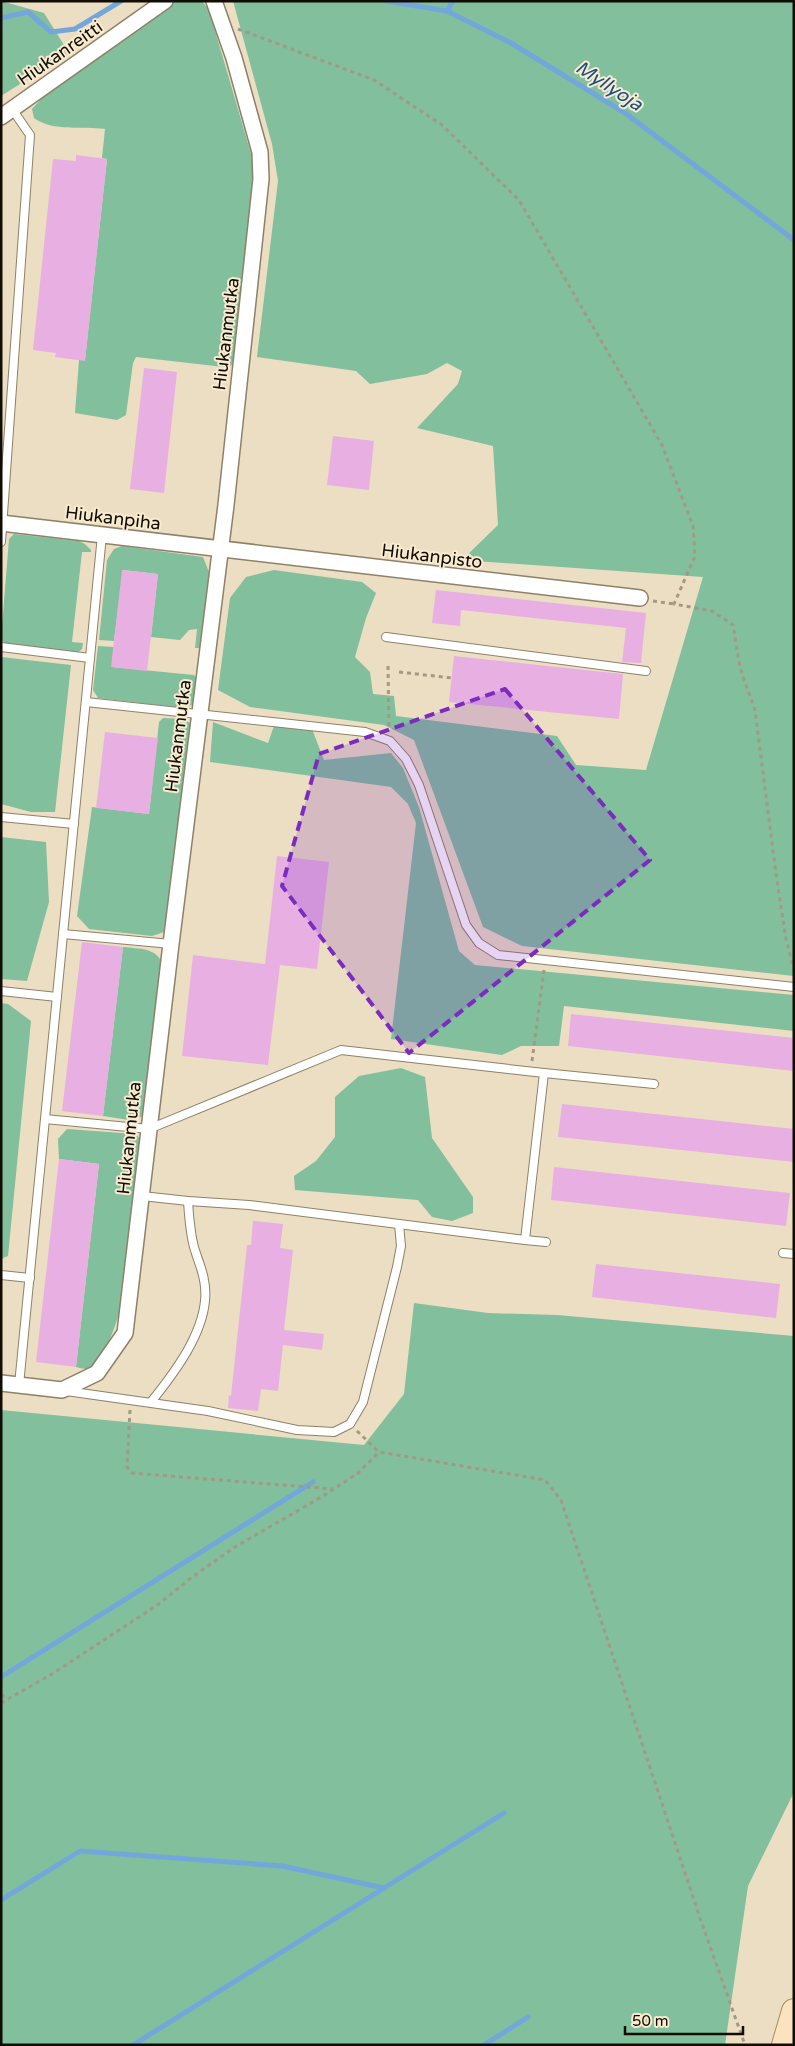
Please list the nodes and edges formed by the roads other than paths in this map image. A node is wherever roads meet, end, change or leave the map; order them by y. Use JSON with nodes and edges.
{"nodes":[{"id":1,"x":165,"y":1,"type":"edge"},
{"id":2,"x":214,"y":1,"type":"edge"},
{"id":3,"x":7,"y":113,"type":"edge"},
{"id":4,"x":2,"y":523,"type":"edge"},
{"id":5,"x":102,"y":535,"type":"junction"},
{"id":6,"x":1,"y":542,"type":"edge"},
{"id":7,"x":220,"y":549,"type":"junction"},
{"id":8,"x":645,"y":599,"type":"road end"},
{"id":9,"x":386,"y":637,"type":"dead end"},
{"id":10,"x":1,"y":647,"type":"edge"},
{"id":11,"x":90,"y":658,"type":"junction"},
{"id":12,"x":646,"y":670,"type":"dead end"},
{"id":13,"x":86,"y":702,"type":"junction"},
{"id":14,"x":199,"y":713,"type":"junction"},
{"id":15,"x":1,"y":817,"type":"edge"},
{"id":16,"x":74,"y":824,"type":"junction"},
{"id":17,"x":63,"y":934,"type":"junction"},
{"id":18,"x":171,"y":944,"type":"junction"},
{"id":19,"x":794,"y":987,"type":"edge"},
{"id":20,"x":1,"y":991,"type":"edge"},
{"id":21,"x":57,"y":997,"type":"junction"},
{"id":22,"x":544,"y":1073,"type":"junction"},
{"id":23,"x":654,"y":1084,"type":"dead end"},
{"id":24,"x":45,"y":1119,"type":"junction"},
{"id":25,"x":149,"y":1129,"type":"junction"},
{"id":26,"x":142,"y":1196,"type":"junction"},
{"id":27,"x":188,"y":1201,"type":"junction"},
{"id":28,"x":399,"y":1224,"type":"junction"},
{"id":29,"x":525,"y":1240,"type":"junction"},
{"id":30,"x":546,"y":1242,"type":"dead end"},
{"id":31,"x":783,"y":1253,"type":"dead end"},
{"id":32,"x":794,"y":1254,"type":"edge"},
{"id":33,"x":1,"y":1275,"type":"edge"},
{"id":34,"x":30,"y":1278,"type":"junction"},
{"id":35,"x":1,"y":1384,"type":"edge"},
{"id":36,"x":19,"y":1386,"type":"junction"},
{"id":37,"x":62,"y":1390,"type":"junction"},
{"id":38,"x":151,"y":1402,"type":"junction"},
{"id":39,"x":794,"y":2011,"type":"edge"},
{"id":40,"x":784,"y":2045,"type":"edge"}],
"edges":[{"from":1,"to":3,"type":"street","name":"Hiukanreitti"},
{"from":2,"to":7,"type":"street","name":"Hiukanmutka"},
{"from":3,"to":4,"type":"lane"},
{"from":4,"to":5,"type":"street","name":"Hiukanpiha"},
{"from":4,"to":6,"type":"lane"},
{"from":5,"to":7,"type":"street","name":"Hiukanpiha"},
{"from":5,"to":11,"type":"lane"},
{"from":7,"to":8,"type":"street","name":"Hiukanpisto"},
{"from":7,"to":14,"type":"street","name":"Hiukanmutka"},
{"from":9,"to":12,"type":"lane"},
{"from":10,"to":11,"type":"lane"},
{"from":11,"to":13,"type":"lane"},
{"from":13,"to":14,"type":"lane"},
{"from":13,"to":16,"type":"lane"},
{"from":14,"to":18,"type":"street","name":"Hiukanmutka"},
{"from":14,"to":19,"type":"lane"},
{"from":15,"to":16,"type":"lane"},
{"from":16,"to":17,"type":"lane"},
{"from":17,"to":18,"type":"lane"},
{"from":17,"to":21,"type":"lane"},
{"from":18,"to":25,"type":"street","name":"Hiukanmutka"},
{"from":20,"to":21,"type":"lane"},
{"from":21,"to":24,"type":"lane"},
{"from":22,"to":23,"type":"lane"},
{"from":22,"to":25,"type":"lane"},
{"from":22,"to":29,"type":"lane"},
{"from":24,"to":25,"type":"lane"},
{"from":24,"to":34,"type":"lane"},
{"from":25,"to":26,"type":"street","name":"Hiukanmutka"},
{"from":26,"to":27,"type":"lane"},
{"from":26,"to":37,"type":"street","name":"Hiukanmutka"},
{"from":27,"to":28,"type":"lane"},
{"from":27,"to":38,"type":"lane"},
{"from":28,"to":29,"type":"lane"},
{"from":28,"to":38,"type":"lane"},
{"from":29,"to":30,"type":"lane"},
{"from":31,"to":32,"type":"lane"},
{"from":33,"to":34,"type":"lane"},
{"from":34,"to":36,"type":"lane"},
{"from":35,"to":36,"type":"street"},
{"from":36,"to":37,"type":"street"},
{"from":37,"to":38,"type":"lane"},
{"from":39,"to":40,"type":"main road"}]}
